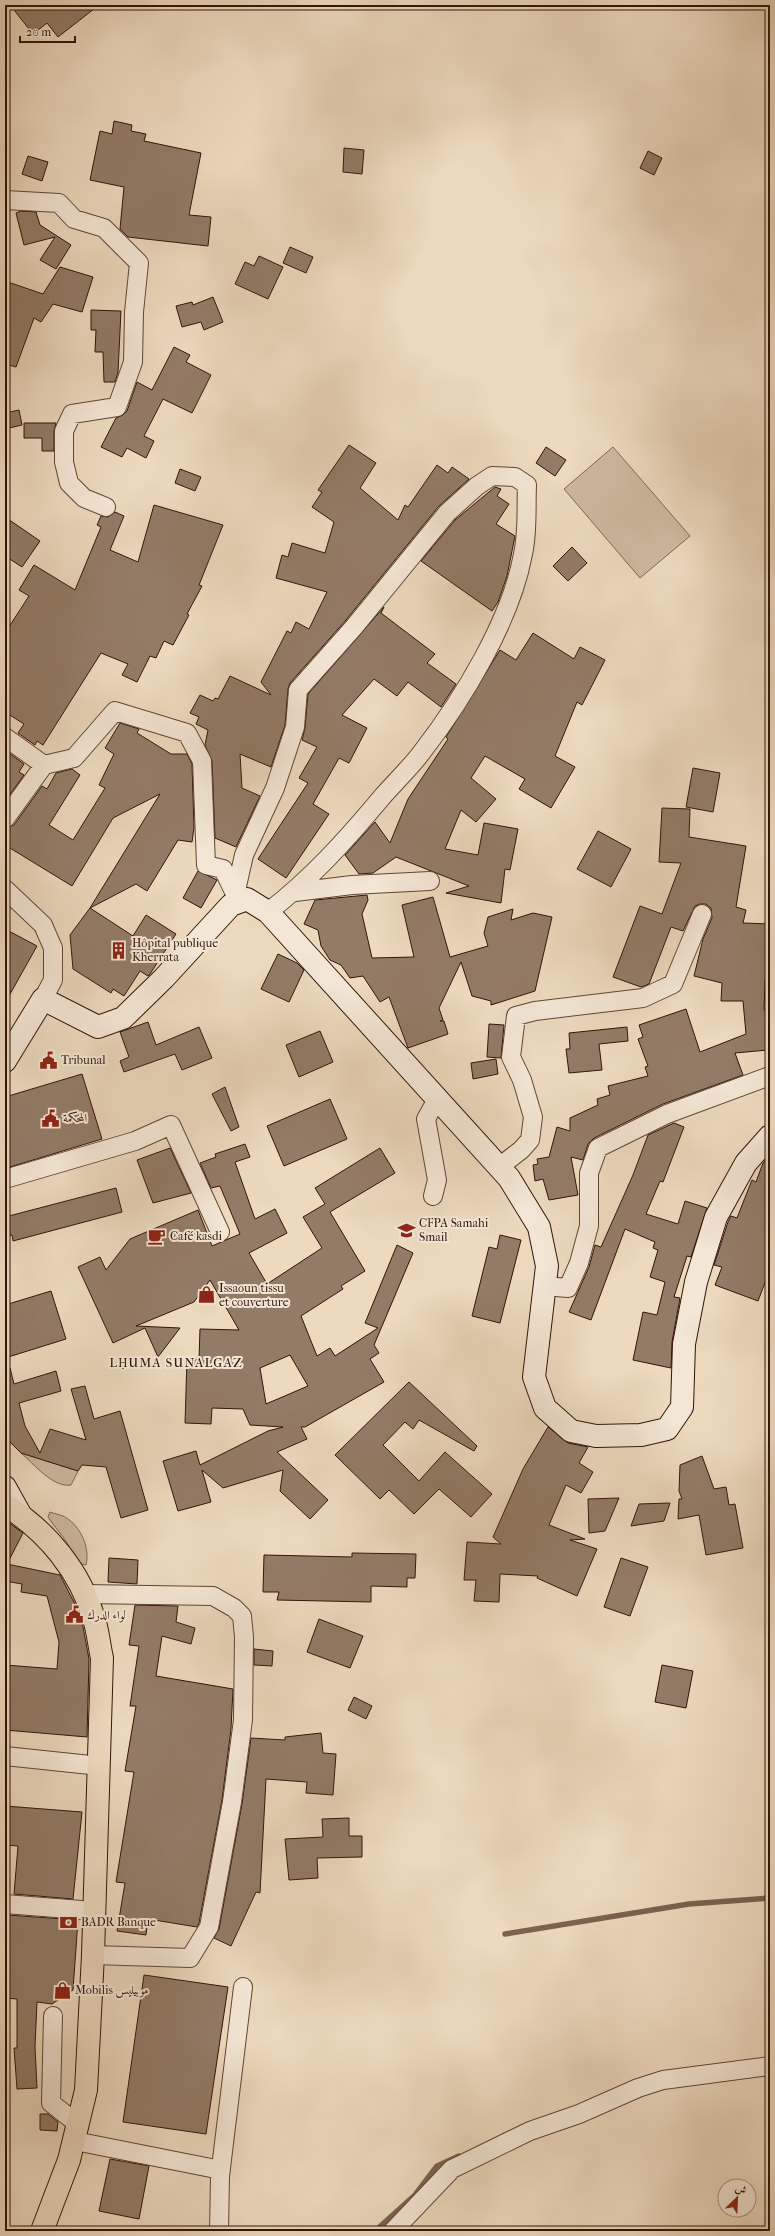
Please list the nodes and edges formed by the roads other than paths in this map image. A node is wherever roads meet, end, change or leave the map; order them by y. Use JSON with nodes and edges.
{"nodes":[{"id":1,"x":5,"y":200,"type":"edge"},
{"id":2,"x":106,"y":507,"type":"dead end"},
{"id":3,"x":5,"y":737,"type":"edge"},
{"id":4,"x":44,"y":765,"type":"junction"},
{"id":5,"x":5,"y":819,"type":"edge"},
{"id":6,"x":430,"y":881,"type":"dead end"},
{"id":7,"x":5,"y":889,"type":"edge"},
{"id":8,"x":294,"y":892,"type":"junction"},
{"id":9,"x":239,"y":902,"type":"junction"},
{"id":10,"x":268,"y":912,"type":"junction"},
{"id":11,"x":702,"y":914,"type":"dead end"},
{"id":12,"x":43,"y":999,"type":"junction"},
{"id":13,"x":5,"y":1061,"type":"edge"},
{"id":14,"x":770,"y":1076,"type":"edge"},
{"id":15,"x":437,"y":1099,"type":"junction"},
{"id":16,"x":770,"y":1136,"type":"edge"},
{"id":17,"x":498,"y":1167,"type":"junction"},
{"id":18,"x":5,"y":1179,"type":"edge"},
{"id":19,"x":433,"y":1196,"type":"dead end"},
{"id":20,"x":220,"y":1232,"type":"dead end"},
{"id":21,"x":544,"y":1286,"type":"junction"},
{"id":22,"x":5,"y":1487,"type":"edge"},
{"id":23,"x":12,"y":1509,"type":"edge"},
{"id":24,"x":85,"y":1594,"type":"junction"},
{"id":25,"x":5,"y":1756,"type":"edge"},
{"id":26,"x":100,"y":1766,"type":"junction"},
{"id":27,"x":5,"y":1904,"type":"edge"},
{"id":28,"x":94,"y":1911,"type":"junction"},
{"id":29,"x":93,"y":1955,"type":"junction"},
{"id":30,"x":243,"y":1987,"type":"dead end"},
{"id":31,"x":53,"y":2016,"type":"dead end"},
{"id":32,"x":770,"y":2066,"type":"edge"},
{"id":33,"x":77,"y":2133,"type":"junction"},
{"id":34,"x":221,"y":2170,"type":"junction"},
{"id":35,"x":42,"y":2231,"type":"edge"},
{"id":36,"x":219,"y":2231,"type":"edge"},
{"id":37,"x":393,"y":2231,"type":"edge"}],
"edges":[{"from":1,"to":2,"type":"street"},
{"from":3,"to":4,"type":"street"},
{"from":4,"to":5,"type":"street"},
{"from":4,"to":9,"type":"street"},
{"from":6,"to":8,"type":"street"},
{"from":7,"to":12,"type":"street"},
{"from":8,"to":9,"type":"street"},
{"from":8,"to":10,"type":"street"},
{"from":9,"to":10,"type":"street"},
{"from":9,"to":12,"type":"street"},
{"from":10,"to":15,"type":"street"},
{"from":11,"to":17,"type":"street"},
{"from":12,"to":13,"type":"street"},
{"from":14,"to":21,"type":"street"},
{"from":15,"to":17,"type":"street"},
{"from":15,"to":19,"type":"street"},
{"from":16,"to":21,"type":"street"},
{"from":17,"to":21,"type":"street"},
{"from":18,"to":20,"type":"street"},
{"from":22,"to":23,"type":"street"},
{"from":23,"to":24,"type":"main road"},
{"from":24,"to":26,"type":"main road"},
{"from":24,"to":29,"type":"street"},
{"from":25,"to":26,"type":"street"},
{"from":26,"to":28,"type":"main road"},
{"from":27,"to":28,"type":"street"},
{"from":28,"to":29,"type":"main road"},
{"from":29,"to":33,"type":"main road"},
{"from":30,"to":34,"type":"street"},
{"from":31,"to":33,"type":"street"},
{"from":32,"to":37,"type":"street"},
{"from":33,"to":34,"type":"street"},
{"from":33,"to":35,"type":"main road"},
{"from":34,"to":36,"type":"street"}]}
